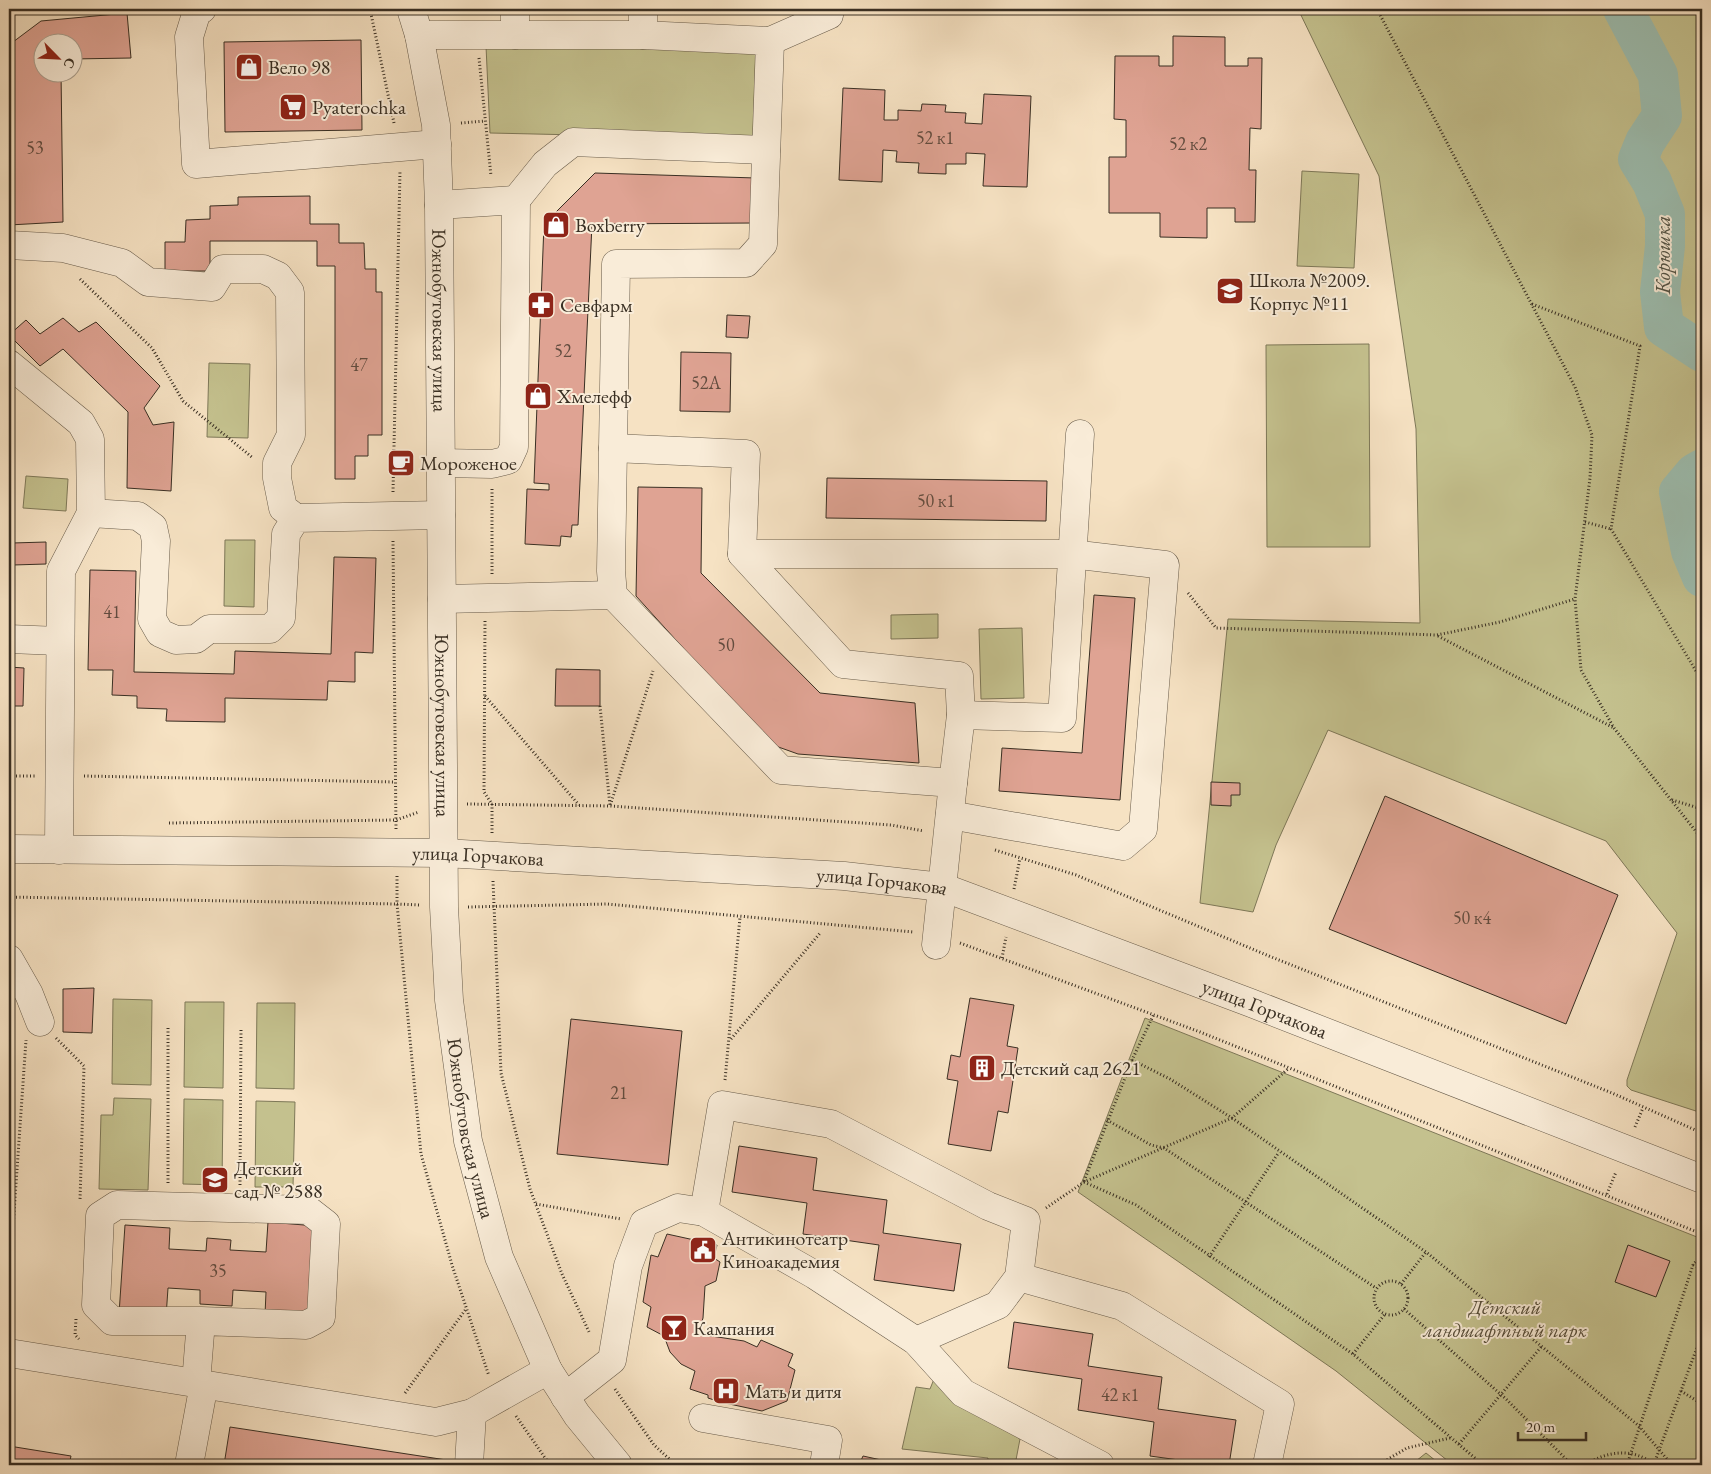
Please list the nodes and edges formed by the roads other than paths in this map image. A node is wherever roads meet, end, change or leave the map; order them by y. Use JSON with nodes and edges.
{"nodes":[{"id":1,"x":202,"y":9,"type":"edge"},
{"id":2,"x":411,"y":9,"type":"edge"},
{"id":3,"x":643,"y":9,"type":"edge"},
{"id":4,"x":830,"y":9,"type":"edge"},
{"id":5,"x":515,"y":22,"type":"edge"},
{"id":6,"x":419,"y":35,"type":"junction"},
{"id":7,"x":643,"y":35,"type":"junction"},
{"id":8,"x":770,"y":41,"type":"junction"},
{"id":9,"x":437,"y":144,"type":"junction"},
{"id":10,"x":766,"y":150,"type":"junction"},
{"id":11,"x":505,"y":201,"type":"junction"},
{"id":12,"x":439,"y":205,"type":"junction"},
{"id":13,"x":9,"y":245,"type":"edge"},
{"id":14,"x":9,"y":364,"type":"edge"},
{"id":15,"x":1080,"y":434,"type":"dead end"},
{"id":16,"x":613,"y":448,"type":"junction"},
{"id":17,"x":442,"y":463,"type":"junction"},
{"id":18,"x":91,"y":513,"type":"junction"},
{"id":19,"x":441,"y":515,"type":"junction"},
{"id":20,"x":296,"y":518,"type":"junction"},
{"id":21,"x":742,"y":554,"type":"junction"},
{"id":22,"x":1071,"y":554,"type":"junction"},
{"id":23,"x":613,"y":595,"type":"junction"},
{"id":24,"x":442,"y":599,"type":"junction"},
{"id":25,"x":9,"y":639,"type":"edge"},
{"id":26,"x":59,"y":641,"type":"junction"},
{"id":27,"x":961,"y":715,"type":"junction"},
{"id":28,"x":953,"y":783,"type":"junction"},
{"id":29,"x":950,"y":814,"type":"junction"},
{"id":30,"x":9,"y":849,"type":"edge"},
{"id":31,"x":59,"y":850,"type":"junction"},
{"id":32,"x":444,"y":853,"type":"junction"},
{"id":33,"x":942,"y":887,"type":"junction"},
{"id":34,"x":936,"y":940,"type":"road end"},
{"id":35,"x":9,"y":959,"type":"edge"},
{"id":36,"x":40,"y":1022,"type":"road end"},
{"id":37,"x":1702,"y":1178,"type":"edge"},
{"id":38,"x":704,"y":1212,"type":"junction"},
{"id":39,"x":1019,"y":1277,"type":"junction"},
{"id":40,"x":201,"y":1322,"type":"junction"},
{"id":41,"x":916,"y":1342,"type":"junction"},
{"id":42,"x":9,"y":1353,"type":"edge"},
{"id":43,"x":548,"y":1370,"type":"junction"},
{"id":44,"x":200,"y":1384,"type":"junction"},
{"id":45,"x":565,"y":1397,"type":"junction"},
{"id":46,"x":472,"y":1413,"type":"junction"},
{"id":47,"x":703,"y":1418,"type":"dead end"},
{"id":48,"x":189,"y":1465,"type":"edge"},
{"id":49,"x":469,"y":1465,"type":"edge"},
{"id":50,"x":618,"y":1465,"type":"edge"},
{"id":51,"x":824,"y":1465,"type":"edge"},
{"id":52,"x":1100,"y":1465,"type":"edge"},
{"id":53,"x":1267,"y":1465,"type":"edge"}],
"edges":[{"from":1,"to":9,"type":"street"},
{"from":2,"to":6,"type":"street","name":"Южнобутовская улица"},
{"from":3,"to":7,"type":"street"},
{"from":4,"to":8,"type":"street"},
{"from":5,"to":6,"type":"street"},
{"from":5,"to":7,"type":"street"},
{"from":6,"to":9,"type":"street","name":"Южнобутовская улица"},
{"from":7,"to":8,"type":"street"},
{"from":8,"to":10,"type":"street"},
{"from":9,"to":12,"type":"street","name":"Южнобутовская улица"},
{"from":10,"to":11,"type":"street"},
{"from":10,"to":16,"type":"street"},
{"from":11,"to":12,"type":"street"},
{"from":11,"to":17,"type":"street"},
{"from":12,"to":17,"type":"street","name":"Южнобутовская улица"},
{"from":13,"to":20,"type":"street"},
{"from":14,"to":18,"type":"street"},
{"from":15,"to":22,"type":"street"},
{"from":16,"to":21,"type":"street"},
{"from":16,"to":23,"type":"street"},
{"from":17,"to":19,"type":"street","name":"Южнобутовская улица"},
{"from":18,"to":20,"type":"street"},
{"from":18,"to":26,"type":"street"},
{"from":19,"to":20,"type":"street"},
{"from":19,"to":24,"type":"street","name":"Южнобутовская улица"},
{"from":21,"to":22,"type":"street"},
{"from":21,"to":27,"type":"street"},
{"from":22,"to":27,"type":"street"},
{"from":22,"to":29,"type":"street"},
{"from":23,"to":24,"type":"street"},
{"from":23,"to":28,"type":"street"},
{"from":24,"to":32,"type":"street","name":"Южнобутовская улица"},
{"from":25,"to":26,"type":"street"},
{"from":26,"to":31,"type":"street"},
{"from":27,"to":28,"type":"street"},
{"from":28,"to":29,"type":"street"},
{"from":29,"to":33,"type":"street"},
{"from":30,"to":31,"type":"street","name":"улица Горчакова"},
{"from":31,"to":32,"type":"street","name":"улица Горчакова"},
{"from":32,"to":33,"type":"street","name":"улица Горчакова"},
{"from":32,"to":43,"type":"street","name":"Южнобутовская улица"},
{"from":33,"to":34,"type":"street"},
{"from":33,"to":37,"type":"street","name":"улица Горчакова"},
{"from":35,"to":36,"type":"street"},
{"from":38,"to":39,"type":"street"},
{"from":38,"to":41,"type":"street"},
{"from":38,"to":45,"type":"street"},
{"from":39,"to":41,"type":"street"},
{"from":39,"to":53,"type":"street"},
{"from":40,"to":40,"type":"street"},
{"from":40,"to":44,"type":"street"},
{"from":41,"to":52,"type":"street"},
{"from":42,"to":44,"type":"street"},
{"from":43,"to":45,"type":"street","name":"Южнобутовская улица"},
{"from":43,"to":46,"type":"street"},
{"from":44,"to":46,"type":"street"},
{"from":44,"to":48,"type":"street"},
{"from":45,"to":50,"type":"street","name":"Южнобутовская улица"},
{"from":46,"to":49,"type":"street"},
{"from":47,"to":51,"type":"street"}]}
